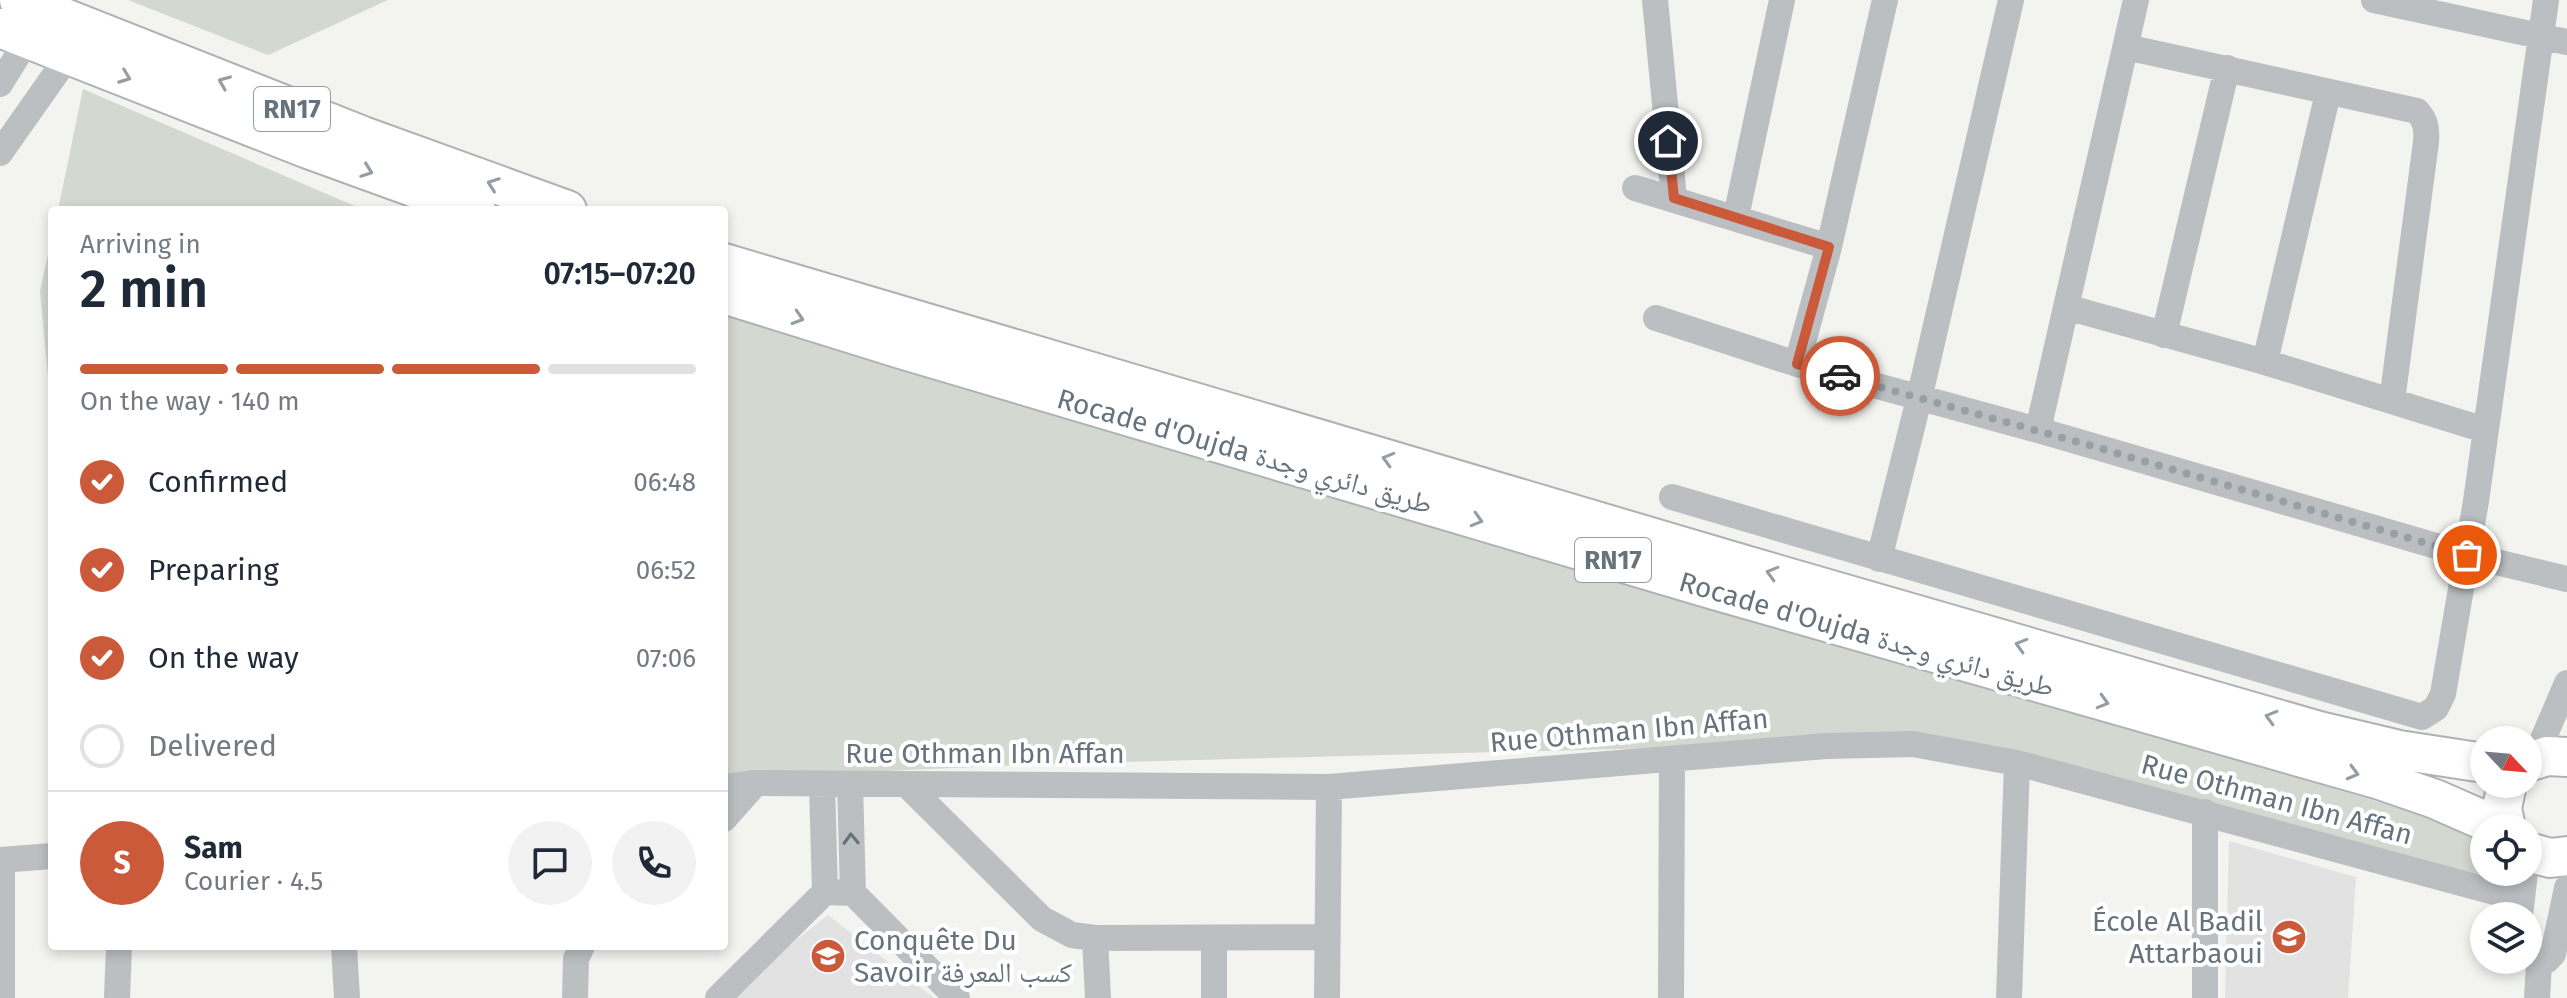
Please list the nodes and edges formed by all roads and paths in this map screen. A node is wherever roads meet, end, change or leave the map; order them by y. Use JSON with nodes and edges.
{"nodes":[{"id":1,"x":19,"y":0,"type":"edge"},
{"id":2,"x":1655,"y":0,"type":"edge"},
{"id":3,"x":1782,"y":0,"type":"edge"},
{"id":4,"x":2011,"y":0,"type":"edge"},
{"id":5,"x":2136,"y":0,"type":"edge"},
{"id":6,"x":2374,"y":0,"type":"edge"},
{"id":7,"x":2546,"y":0,"type":"edge"},
{"id":8,"x":1881,"y":1,"type":"edge"},
{"id":9,"x":14,"y":33,"type":"edge"},
{"id":10,"x":2554,"y":39,"type":"edge"},
{"id":11,"x":2126,"y":47,"type":"junction"},
{"id":12,"x":69,"y":55,"type":"junction"},
{"id":13,"x":2227,"y":68,"type":"junction"},
{"id":14,"x":2,"y":77,"type":"edge"},
{"id":15,"x":44,"y":89,"type":"junction"},
{"id":16,"x":2328,"y":93,"type":"junction"},
{"id":17,"x":0,"y":153,"type":"edge"},
{"id":18,"x":1635,"y":188,"type":"dead end"},
{"id":19,"x":1674,"y":198,"type":"junction"},
{"id":20,"x":465,"y":206,"type":"edge"},
{"id":21,"x":556,"y":206,"type":"edge"},
{"id":22,"x":1736,"y":217,"type":"junction"},
{"id":23,"x":1829,"y":247,"type":"junction"},
{"id":24,"x":728,"y":264,"type":"edge"},
{"id":25,"x":728,"y":295,"type":"edge"},
{"id":26,"x":2066,"y":307,"type":"junction"},
{"id":27,"x":1656,"y":318,"type":"dead end"},
{"id":28,"x":2164,"y":335,"type":"junction"},
{"id":29,"x":2265,"y":362,"type":"junction"},
{"id":30,"x":1797,"y":364,"type":"junction"},
{"id":31,"x":1919,"y":399,"type":"junction"},
{"id":32,"x":2392,"y":401,"type":"junction"},
{"id":33,"x":2038,"y":430,"type":"junction"},
{"id":34,"x":2485,"y":430,"type":"junction"},
{"id":35,"x":1672,"y":497,"type":"dead end"},
{"id":36,"x":2467,"y":555,"type":"junction"},
{"id":37,"x":1879,"y":559,"type":"junction"},
{"id":38,"x":2567,"y":579,"type":"edge"},
{"id":39,"x":2567,"y":683,"type":"edge"},
{"id":40,"x":1672,"y":759,"type":"junction"},
{"id":41,"x":2543,"y":759,"type":"edge"},
{"id":42,"x":2470,"y":761,"type":"edge"},
{"id":43,"x":2017,"y":763,"type":"junction"},
{"id":44,"x":756,"y":783,"type":"junction"},
{"id":45,"x":822,"y":784,"type":"junction"},
{"id":46,"x":850,"y":784,"type":"junction"},
{"id":47,"x":728,"y":786,"type":"edge"},
{"id":48,"x":908,"y":786,"type":"junction"},
{"id":49,"x":1329,"y":787,"type":"junction"},
{"id":50,"x":2205,"y":812,"type":"junction"},
{"id":51,"x":728,"y":814,"type":"edge"},
{"id":52,"x":2471,"y":814,"type":"edge"},
{"id":53,"x":48,"y":856,"type":"edge"},
{"id":54,"x":2542,"y":856,"type":"edge"},
{"id":55,"x":2567,"y":856,"type":"edge"},
{"id":56,"x":1,"y":860,"type":"edge"},
{"id":57,"x":2567,"y":888,"type":"edge"},
{"id":58,"x":825,"y":892,"type":"junction"},
{"id":59,"x":853,"y":893,"type":"junction"},
{"id":60,"x":2503,"y":902,"type":"edge"},
{"id":61,"x":1327,"y":937,"type":"junction"},
{"id":62,"x":1095,"y":938,"type":"junction"},
{"id":63,"x":1214,"y":938,"type":"junction"},
{"id":64,"x":119,"y":950,"type":"edge"},
{"id":65,"x":344,"y":950,"type":"edge"},
{"id":66,"x":580,"y":950,"type":"edge"},
{"id":67,"x":2542,"y":961,"type":"edge"},
{"id":68,"x":2534,"y":974,"type":"edge"},
{"id":69,"x":2,"y":998,"type":"edge"},
{"id":70,"x":117,"y":998,"type":"edge"},
{"id":71,"x":347,"y":998,"type":"edge"},
{"id":72,"x":575,"y":998,"type":"edge"},
{"id":73,"x":718,"y":998,"type":"edge"},
{"id":74,"x":957,"y":998,"type":"edge"},
{"id":75,"x":1098,"y":998,"type":"edge"},
{"id":76,"x":1214,"y":998,"type":"edge"},
{"id":77,"x":1327,"y":998,"type":"edge"},
{"id":78,"x":1671,"y":998,"type":"edge"},
{"id":79,"x":2009,"y":998,"type":"edge"},
{"id":80,"x":2205,"y":998,"type":"edge"},
{"id":81,"x":2537,"y":998,"type":"edge"}],
"edges":[{"from":21,"to":1,"type":"highway","number":"RN17","one_way":true},
{"from":2,"to":19,"type":"street"},
{"from":3,"to":22,"type":"street"},
{"from":4,"to":31,"type":"street"},
{"from":5,"to":11,"type":"street"},
{"from":6,"to":10,"type":"street"},
{"from":7,"to":10,"type":"street"},
{"from":8,"to":23,"type":"street"},
{"from":9,"to":12,"type":"highway","number":"RN17"},
{"from":9,"to":14,"type":"street"},
{"from":10,"to":34,"type":"street"},
{"from":11,"to":13,"type":"street"},
{"from":11,"to":26,"type":"street"},
{"from":12,"to":15,"type":"street"},
{"from":12,"to":20,"type":"highway","number":"RN17","one_way":true},
{"from":13,"to":16,"type":"street"},
{"from":13,"to":28,"type":"street"},
{"from":14,"to":15,"type":"street"},
{"from":15,"to":17,"type":"street"},
{"from":16,"to":29,"type":"street"},
{"from":16,"to":32,"type":"street"},
{"from":18,"to":19,"type":"street"},
{"from":19,"to":22,"type":"street"},
{"from":22,"to":23,"type":"street"},
{"from":23,"to":30,"type":"street"},
{"from":42,"to":24,"type":"highway","name":"Rocade d'Oujda طريق دائري وجدة","number":"RN17","one_way":true},
{"from":25,"to":52,"type":"highway","name":"Rocade d'Oujda طريق دائري وجدة","number":"RN17","one_way":true},
{"from":26,"to":28,"type":"street"},
{"from":26,"to":33,"type":"street"},
{"from":27,"to":30,"type":"street"},
{"from":28,"to":29,"type":"street"},
{"from":29,"to":32,"type":"street"},
{"from":30,"to":31,"type":"street"},
{"from":31,"to":33,"type":"street"},
{"from":31,"to":37,"type":"street"},
{"from":32,"to":34,"type":"street"},
{"from":33,"to":36,"type":"street"},
{"from":34,"to":36,"type":"street"},
{"from":35,"to":37,"type":"street"},
{"from":36,"to":37,"type":"street"},
{"from":36,"to":38,"type":"street"},
{"from":39,"to":41,"type":"street"},
{"from":40,"to":43,"type":"street","name":"Rue Othman Ibn Affan"},
{"from":40,"to":49,"type":"street","name":"Rue Othman Ibn Affan"},
{"from":40,"to":78,"type":"street"},
{"from":43,"to":50,"type":"street","name":"Rue Othman Ibn Affan"},
{"from":43,"to":79,"type":"street"},
{"from":44,"to":45,"type":"street","name":"Rue Othman Ibn Affan"},
{"from":44,"to":47,"type":"street","name":"Rue Othman Ibn Affan"},
{"from":44,"to":51,"type":"street"},
{"from":45,"to":46,"type":"street","name":"Rue Othman Ibn Affan"},
{"from":45,"to":58,"type":"street"},
{"from":46,"to":48,"type":"street","name":"Rue Othman Ibn Affan"},
{"from":59,"to":46,"type":"street","one_way":true},
{"from":48,"to":49,"type":"street","name":"Rue Othman Ibn Affan"},
{"from":48,"to":62,"type":"street"},
{"from":49,"to":61,"type":"street"},
{"from":50,"to":60,"type":"street","name":"Rue Othman Ibn Affan"},
{"from":50,"to":80,"type":"street"},
{"from":53,"to":56,"type":"street"},
{"from":54,"to":55,"type":"highway"},
{"from":56,"to":69,"type":"street"},
{"from":57,"to":67,"type":"street"},
{"from":58,"to":59,"type":"street"},
{"from":58,"to":73,"type":"street"},
{"from":59,"to":74,"type":"street"},
{"from":61,"to":63,"type":"street"},
{"from":61,"to":77,"type":"street"},
{"from":62,"to":63,"type":"street"},
{"from":62,"to":75,"type":"street"},
{"from":63,"to":76,"type":"street"},
{"from":64,"to":70,"type":"street"},
{"from":65,"to":71,"type":"street"},
{"from":66,"to":72,"type":"street"},
{"from":68,"to":81,"type":"street"}]}
